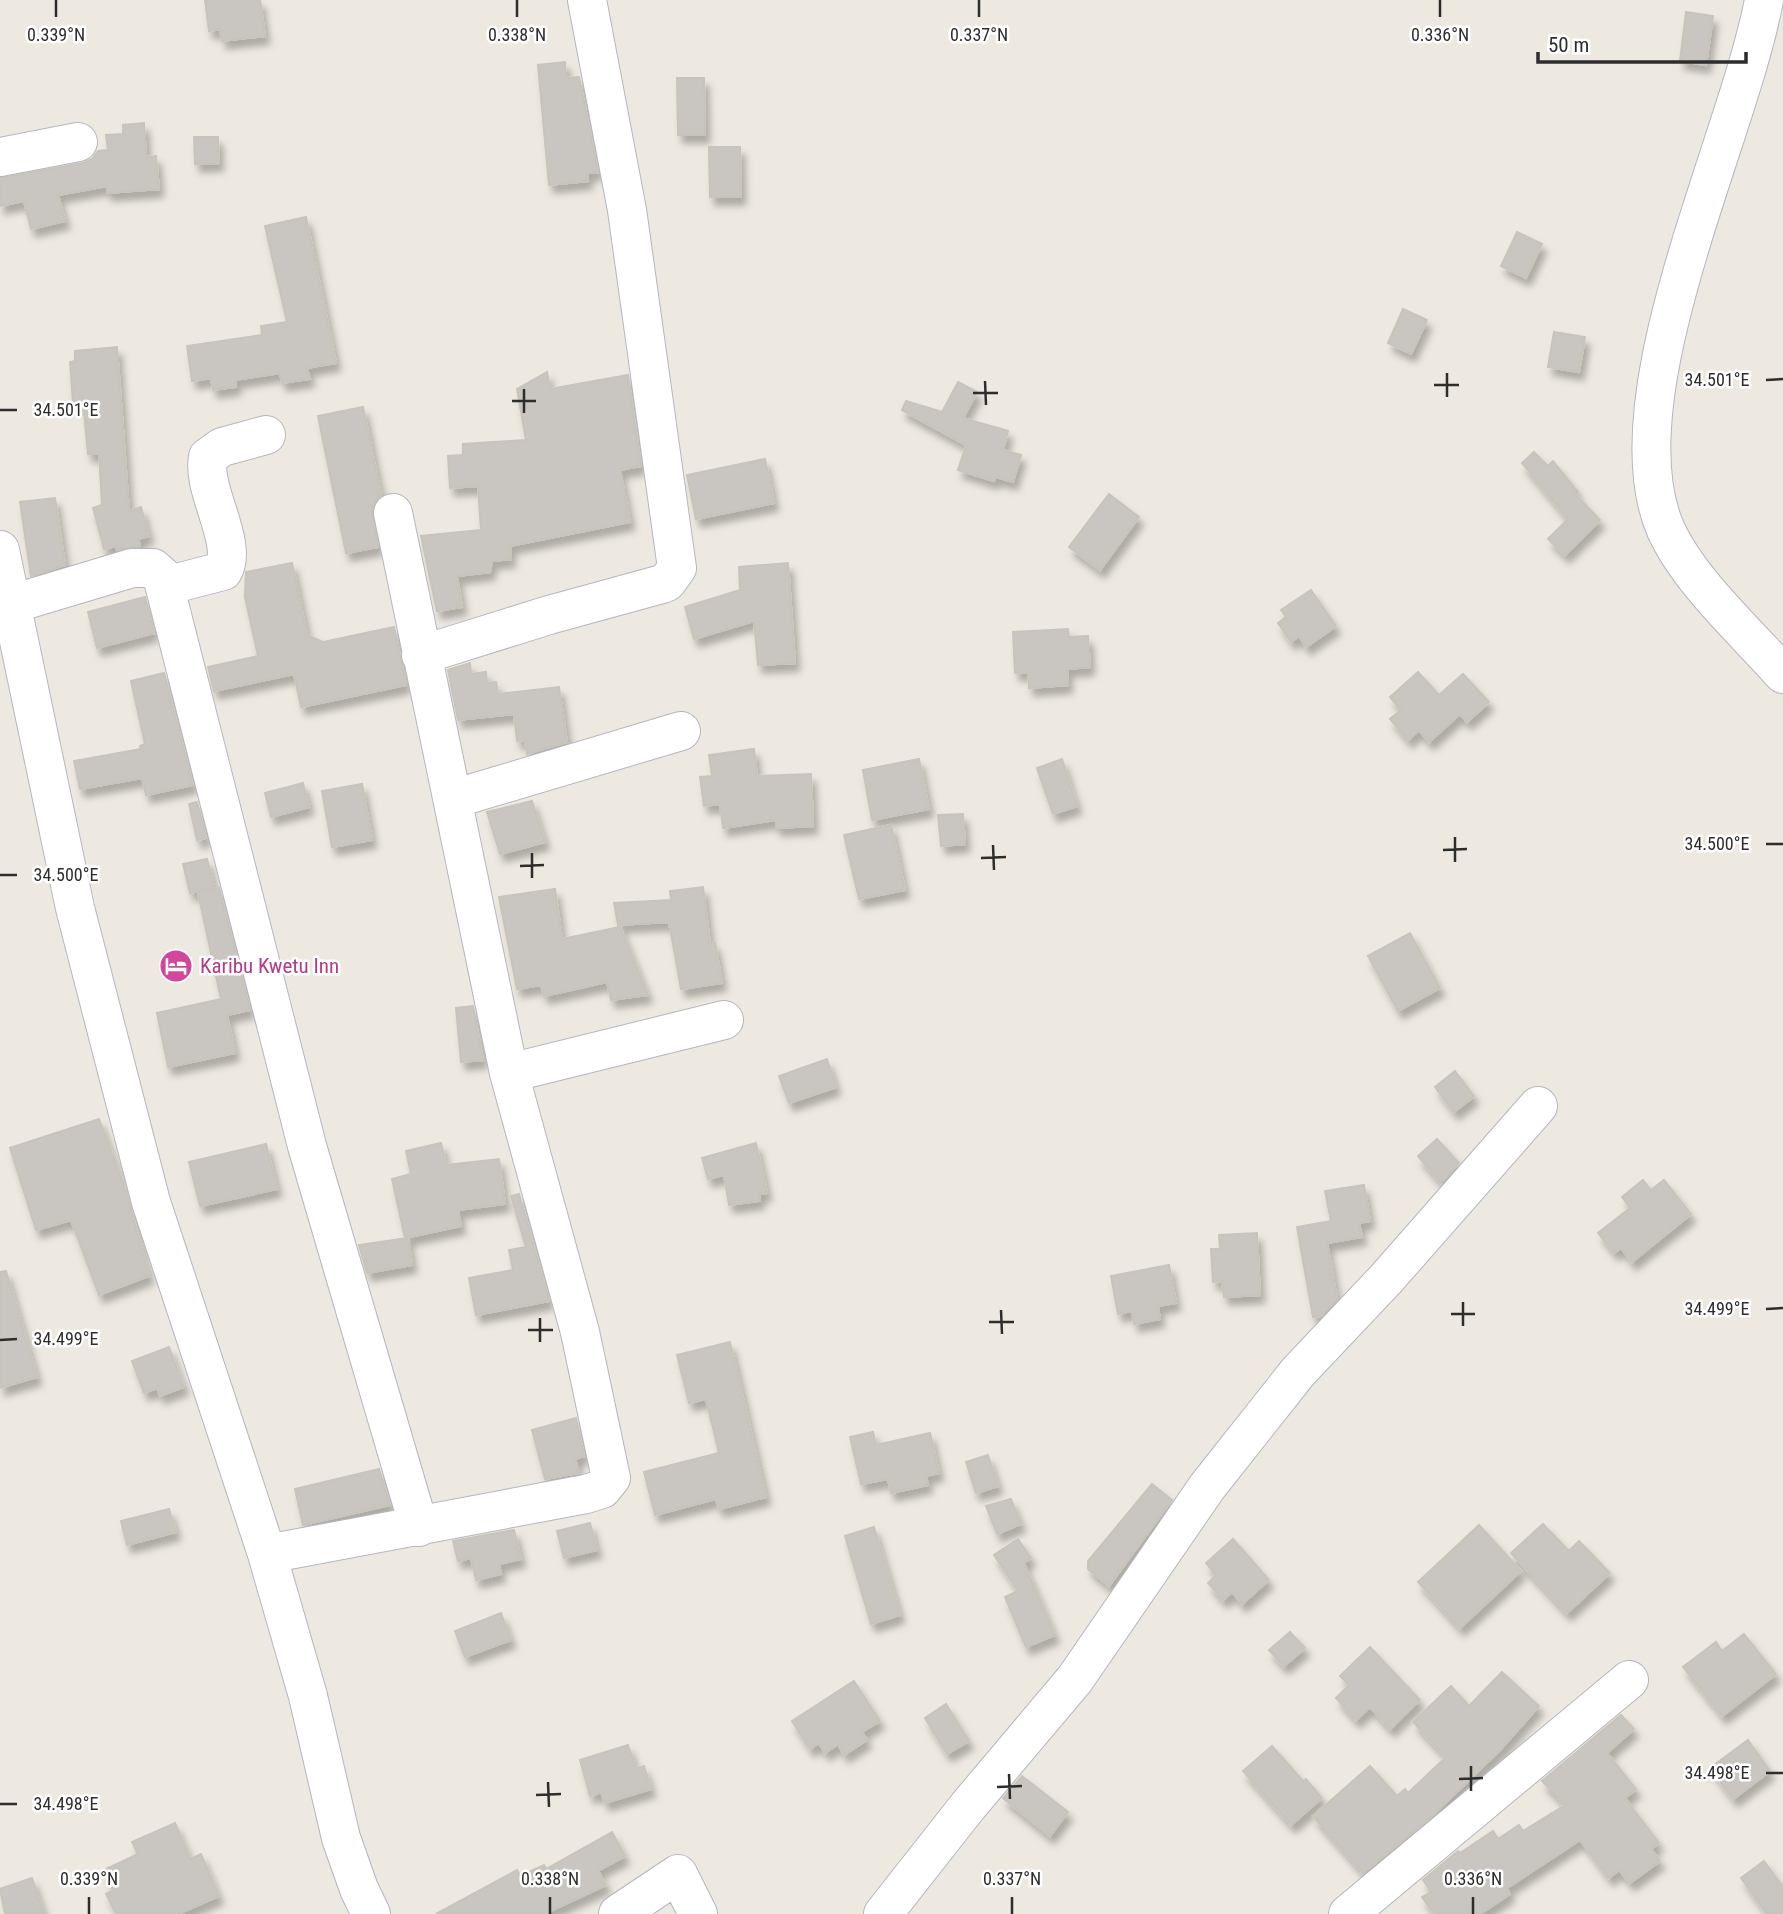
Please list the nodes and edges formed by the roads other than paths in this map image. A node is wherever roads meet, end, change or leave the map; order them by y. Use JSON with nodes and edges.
{"nodes":[{"id":1,"x":587,"y":0,"type":"edge"},
{"id":2,"x":1764,"y":0,"type":"edge"},
{"id":3,"x":78,"y":142,"type":"dead end"},
{"id":4,"x":0,"y":157,"type":"edge"},
{"id":5,"x":266,"y":435,"type":"dead end"},
{"id":6,"x":393,"y":513,"type":"dead end"},
{"id":7,"x":0,"y":550,"type":"edge"},
{"id":8,"x":166,"y":586,"type":"junction"},
{"id":9,"x":12,"y":604,"type":"junction"},
{"id":10,"x":421,"y":655,"type":"junction"},
{"id":11,"x":1783,"y":674,"type":"edge"},
{"id":12,"x":681,"y":731,"type":"dead end"},
{"id":13,"x":453,"y":799,"type":"junction"},
{"id":14,"x":724,"y":1020,"type":"dead end"},
{"id":15,"x":509,"y":1073,"type":"junction"},
{"id":16,"x":1538,"y":1106,"type":"dead end"},
{"id":17,"x":419,"y":1527,"type":"junction"},
{"id":18,"x":267,"y":1554,"type":"junction"},
{"id":19,"x":1629,"y":1681,"type":"dead end"},
{"id":20,"x":372,"y":1914,"type":"edge"},
{"id":21,"x":618,"y":1914,"type":"edge"},
{"id":22,"x":698,"y":1914,"type":"edge"},
{"id":23,"x":883,"y":1914,"type":"edge"},
{"id":24,"x":1348,"y":1914,"type":"edge"}],
"edges":[{"from":1,"to":10,"type":"street"},
{"from":2,"to":11,"type":"street"},
{"from":3,"to":4,"type":"street"},
{"from":5,"to":8,"type":"street"},
{"from":6,"to":10,"type":"street"},
{"from":7,"to":9,"type":"street"},
{"from":8,"to":9,"type":"street"},
{"from":8,"to":17,"type":"street"},
{"from":9,"to":18,"type":"street"},
{"from":10,"to":13,"type":"street"},
{"from":12,"to":13,"type":"street"},
{"from":13,"to":15,"type":"street"},
{"from":14,"to":15,"type":"street"},
{"from":15,"to":17,"type":"street"},
{"from":16,"to":23,"type":"street"},
{"from":17,"to":18,"type":"street"},
{"from":18,"to":20,"type":"street"},
{"from":19,"to":24,"type":"street"},
{"from":21,"to":22,"type":"street"}]}
